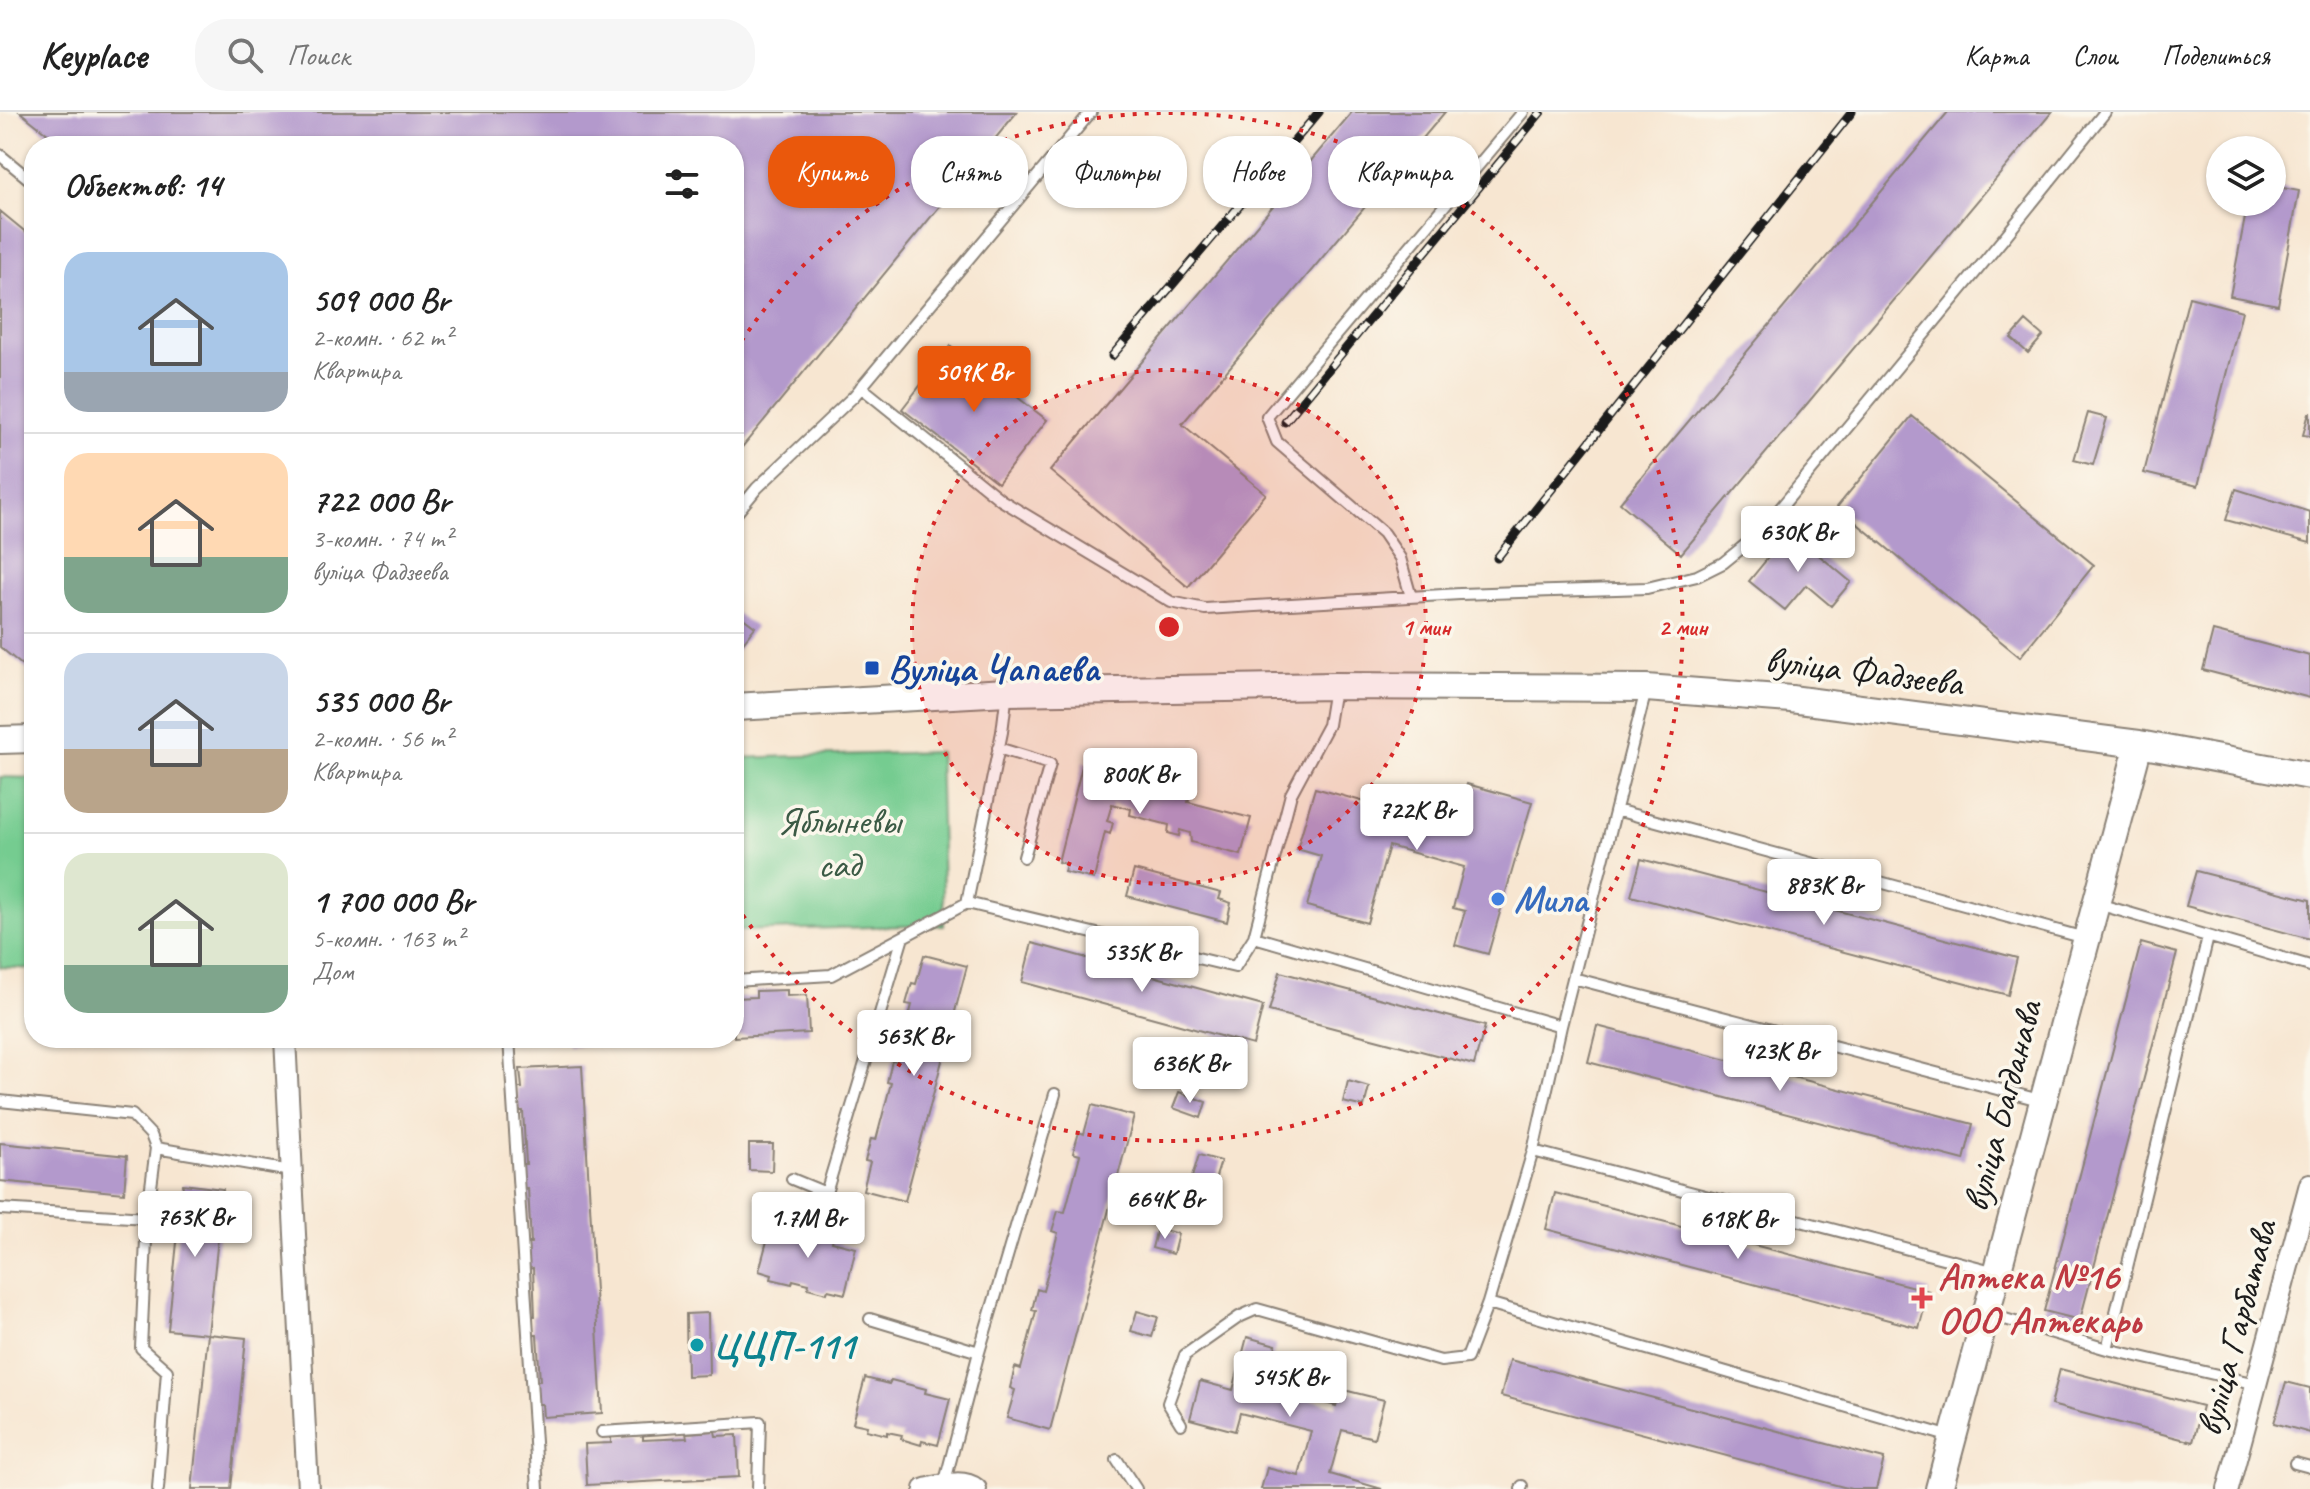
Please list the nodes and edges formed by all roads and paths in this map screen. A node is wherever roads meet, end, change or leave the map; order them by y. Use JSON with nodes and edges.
{"nodes":[{"id":1,"x":1091,"y":112,"type":"edge"},
{"id":2,"x":1523,"y":112,"type":"edge"},
{"id":3,"x":2105,"y":112,"type":"edge"},
{"id":4,"x":0,"y":155,"type":"edge"},
{"id":5,"x":24,"y":175,"type":"edge"},
{"id":6,"x":861,"y":387,"type":"junction"},
{"id":7,"x":744,"y":504,"type":"edge"},
{"id":8,"x":1411,"y":597,"type":"junction"},
{"id":9,"x":1334,"y":686,"type":"junction"},
{"id":10,"x":1646,"y":688,"type":"junction"},
{"id":11,"x":1007,"y":692,"type":"junction"},
{"id":12,"x":744,"y":706,"type":"edge"},
{"id":13,"x":24,"y":739,"type":"edge"},
{"id":14,"x":0,"y":740,"type":"edge"},
{"id":15,"x":2139,"y":744,"type":"junction"},
{"id":16,"x":998,"y":748,"type":"junction"},
{"id":17,"x":2310,"y":776,"type":"edge"},
{"id":18,"x":1616,"y":810,"type":"junction"},
{"id":19,"x":1024,"y":857,"type":"dead end"},
{"id":20,"x":967,"y":903,"type":"junction"},
{"id":21,"x":2096,"y":903,"type":"junction"},
{"id":22,"x":903,"y":937,"type":"junction"},
{"id":23,"x":1254,"y":937,"type":"junction"},
{"id":24,"x":2208,"y":937,"type":"junction"},
{"id":25,"x":2087,"y":939,"type":"junction"},
{"id":26,"x":2310,"y":966,"type":"edge"},
{"id":27,"x":1573,"y":978,"type":"junction"},
{"id":28,"x":744,"y":980,"type":"edge"},
{"id":29,"x":1561,"y":1026,"type":"junction"},
{"id":30,"x":285,"y":1048,"type":"edge"},
{"id":31,"x":510,"y":1048,"type":"edge"},
{"id":32,"x":1055,"y":1094,"type":"dead end"},
{"id":33,"x":0,"y":1101,"type":"edge"},
{"id":34,"x":2043,"y":1101,"type":"junction"},
{"id":35,"x":156,"y":1148,"type":"junction"},
{"id":36,"x":1533,"y":1151,"type":"junction"},
{"id":37,"x":291,"y":1171,"type":"junction"},
{"id":38,"x":792,"y":1179,"type":"dead end"},
{"id":39,"x":2310,"y":1184,"type":"edge"},
{"id":40,"x":0,"y":1209,"type":"edge"},
{"id":41,"x":147,"y":1218,"type":"junction"},
{"id":42,"x":1997,"y":1273,"type":"junction"},
{"id":43,"x":1488,"y":1303,"type":"junction"},
{"id":44,"x":1986,"y":1313,"type":"junction"},
{"id":45,"x":870,"y":1319,"type":"dead end"},
{"id":46,"x":2107,"y":1349,"type":"junction"},
{"id":47,"x":979,"y":1352,"type":"junction"},
{"id":48,"x":2256,"y":1384,"type":"junction"},
{"id":49,"x":1181,"y":1424,"type":"dead end"},
{"id":50,"x":602,"y":1432,"type":"dead end"},
{"id":51,"x":1953,"y":1437,"type":"junction"},
{"id":52,"x":1117,"y":1460,"type":"dead end"},
{"id":53,"x":2295,"y":1463,"type":"dead end"},
{"id":54,"x":2310,"y":1467,"type":"edge"},
{"id":55,"x":935,"y":1487,"type":"edge"},
{"id":56,"x":158,"y":1489,"type":"edge"},
{"id":57,"x":308,"y":1489,"type":"edge"},
{"id":58,"x":538,"y":1489,"type":"edge"},
{"id":59,"x":758,"y":1489,"type":"edge"},
{"id":60,"x":976,"y":1489,"type":"edge"},
{"id":61,"x":1136,"y":1489,"type":"edge"},
{"id":62,"x":1939,"y":1489,"type":"edge"},
{"id":63,"x":2228,"y":1489,"type":"edge"}],
"edges":[{"from":1,"to":6,"type":"lane"},
{"from":2,"to":8,"type":"lane"},
{"from":3,"to":8,"type":"lane"},
{"from":4,"to":5,"type":"lane"},
{"from":6,"to":7,"type":"lane"},
{"from":6,"to":8,"type":"lane"},
{"from":9,"to":10,"type":"street","name":"вуліца Фадзеева"},
{"from":9,"to":11,"type":"street","name":"вуліца Фадзеева"},
{"from":9,"to":23,"type":"lane"},
{"from":10,"to":15,"type":"street","name":"вуліца Фадзеева"},
{"from":10,"to":18,"type":"lane"},
{"from":11,"to":12,"type":"street","name":"вуліца Фадзеева"},
{"from":11,"to":16,"type":"lane"},
{"from":13,"to":14,"type":"street"},
{"from":15,"to":17,"type":"street","name":"вуліца Фадзеева"},
{"from":15,"to":21,"type":"street","name":"вуліца Багданава"},
{"from":16,"to":19,"type":"lane"},
{"from":16,"to":20,"type":"lane"},
{"from":18,"to":25,"type":"lane"},
{"from":18,"to":27,"type":"lane"},
{"from":20,"to":22,"type":"lane"},
{"from":20,"to":23,"type":"lane"},
{"from":21,"to":24,"type":"lane"},
{"from":21,"to":25,"type":"street","name":"вуліца Багданава"},
{"from":22,"to":28,"type":"lane"},
{"from":22,"to":38,"type":"lane"},
{"from":23,"to":29,"type":"lane"},
{"from":24,"to":26,"type":"lane"},
{"from":24,"to":46,"type":"lane"},
{"from":25,"to":34,"type":"street","name":"вуліца Багданава"},
{"from":27,"to":29,"type":"lane"},
{"from":27,"to":34,"type":"lane"},
{"from":29,"to":36,"type":"lane"},
{"from":30,"to":37,"type":"street"},
{"from":31,"to":58,"type":"lane"},
{"from":32,"to":47,"type":"lane"},
{"from":33,"to":35,"type":"lane"},
{"from":34,"to":42,"type":"street","name":"вуліца Багданава"},
{"from":35,"to":37,"type":"lane"},
{"from":35,"to":41,"type":"lane"},
{"from":36,"to":42,"type":"lane"},
{"from":36,"to":43,"type":"lane"},
{"from":37,"to":57,"type":"street"},
{"from":39,"to":48,"type":"street","name":"вуліца Гарбатава"},
{"from":40,"to":41,"type":"lane"},
{"from":41,"to":56,"type":"lane"},
{"from":42,"to":44,"type":"street","name":"вуліца Багданава"},
{"from":43,"to":49,"type":"lane"},
{"from":43,"to":51,"type":"lane"},
{"from":44,"to":46,"type":"lane"},
{"from":44,"to":51,"type":"street","name":"вуліца Багданава"},
{"from":45,"to":47,"type":"lane"},
{"from":46,"to":48,"type":"lane"},
{"from":47,"to":55,"type":"lane"},
{"from":48,"to":63,"type":"street","name":"вуліца Гарбатава"},
{"from":50,"to":59,"type":"lane"},
{"from":51,"to":62,"type":"street","name":"вуліца Багданава"},
{"from":52,"to":61,"type":"lane"},
{"from":53,"to":54,"type":"lane"},
{"from":55,"to":60,"type":"street"}]}
